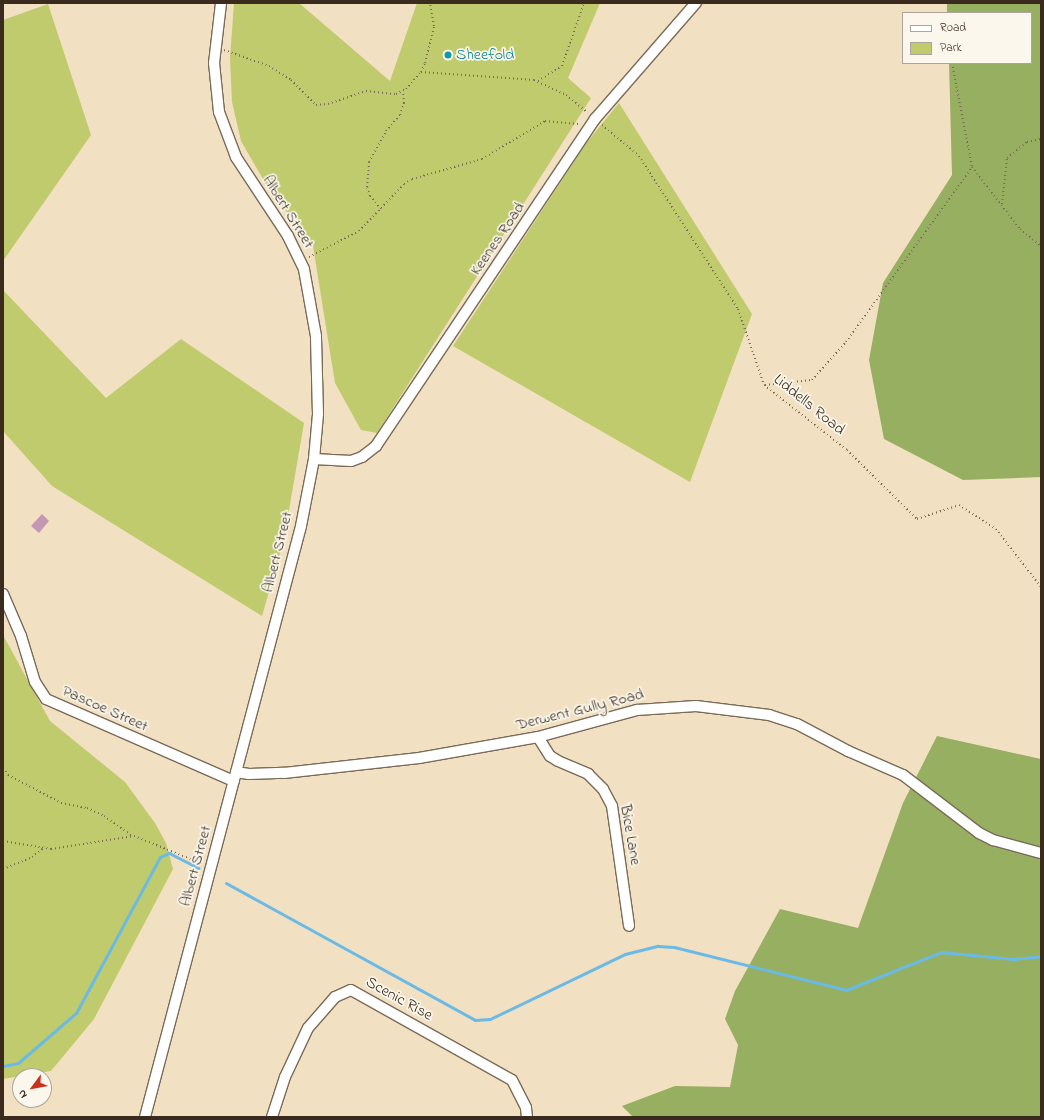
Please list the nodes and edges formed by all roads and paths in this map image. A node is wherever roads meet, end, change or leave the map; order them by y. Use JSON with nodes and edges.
{"nodes":[{"id":1,"x":221,"y":3,"type":"edge"},
{"id":2,"x":430,"y":3,"type":"edge"},
{"id":3,"x":584,"y":3,"type":"edge"},
{"id":4,"x":696,"y":3,"type":"edge"},
{"id":5,"x":216,"y":48,"type":"junction"},
{"id":6,"x":952,"y":64,"type":"edge"},
{"id":7,"x":421,"y":72,"type":"junction"},
{"id":8,"x":538,"y":81,"type":"junction"},
{"id":9,"x":402,"y":92,"type":"junction"},
{"id":10,"x":593,"y":122,"type":"junction"},
{"id":11,"x":1041,"y":140,"type":"edge"},
{"id":12,"x":972,"y":167,"type":"junction"},
{"id":13,"x":1002,"y":205,"type":"junction"},
{"id":14,"x":381,"y":209,"type":"junction"},
{"id":15,"x":1041,"y":246,"type":"edge"},
{"id":16,"x":301,"y":261,"type":"junction"},
{"id":17,"x":764,"y":385,"type":"junction"},
{"id":18,"x":314,"y":459,"type":"junction"},
{"id":19,"x":1041,"y":587,"type":"edge"},
{"id":20,"x":3,"y":594,"type":"edge"},
{"id":21,"x":538,"y":737,"type":"junction"},
{"id":22,"x":3,"y":768,"type":"edge"},
{"id":23,"x":235,"y":777,"type":"junction"},
{"id":24,"x":134,"y":836,"type":"junction"},
{"id":25,"x":3,"y":841,"type":"edge"},
{"id":26,"x":45,"y":847,"type":"junction"},
{"id":27,"x":1041,"y":853,"type":"edge"},
{"id":28,"x":211,"y":867,"type":"junction"},
{"id":29,"x":3,"y":869,"type":"edge"},
{"id":30,"x":629,"y":926,"type":"dead end"},
{"id":31,"x":145,"y":1117,"type":"edge"},
{"id":32,"x":272,"y":1117,"type":"edge"},
{"id":33,"x":527,"y":1117,"type":"edge"}],
"edges":[{"from":1,"to":5,"type":"street","name":"Albert Street"},
{"from":2,"to":7,"type":"path"},
{"from":3,"to":8,"type":"path"},
{"from":4,"to":10,"type":"street","name":"Keenes Road"},
{"from":5,"to":9,"type":"path"},
{"from":5,"to":16,"type":"street","name":"Albert Street"},
{"from":6,"to":12,"type":"path"},
{"from":7,"to":8,"type":"path"},
{"from":7,"to":9,"type":"path"},
{"from":8,"to":10,"type":"path","name":"Liddells Road"},
{"from":9,"to":14,"type":"path"},
{"from":10,"to":14,"type":"path"},
{"from":10,"to":17,"type":"path","name":"Liddells Road"},
{"from":10,"to":18,"type":"street","name":"Keenes Road"},
{"from":11,"to":13,"type":"path"},
{"from":12,"to":13,"type":"path"},
{"from":12,"to":17,"type":"path"},
{"from":13,"to":15,"type":"path"},
{"from":14,"to":16,"type":"path"},
{"from":16,"to":18,"type":"street","name":"Albert Street"},
{"from":17,"to":19,"type":"path","name":"Liddells Road"},
{"from":18,"to":23,"type":"street","name":"Albert Street"},
{"from":20,"to":23,"type":"street","name":"Pascoe Street"},
{"from":21,"to":23,"type":"street","name":"Derwent Gully Road"},
{"from":21,"to":27,"type":"street","name":"Derwent Gully Road"},
{"from":21,"to":30,"type":"street","name":"Bice Lane"},
{"from":22,"to":24,"type":"path"},
{"from":23,"to":28,"type":"street","name":"Albert Street"},
{"from":24,"to":26,"type":"path"},
{"from":24,"to":28,"type":"path"},
{"from":25,"to":26,"type":"path"},
{"from":26,"to":29,"type":"path"},
{"from":28,"to":31,"type":"street","name":"Albert Street"},
{"from":32,"to":33,"type":"street","name":"Scenic Rise"}]}
